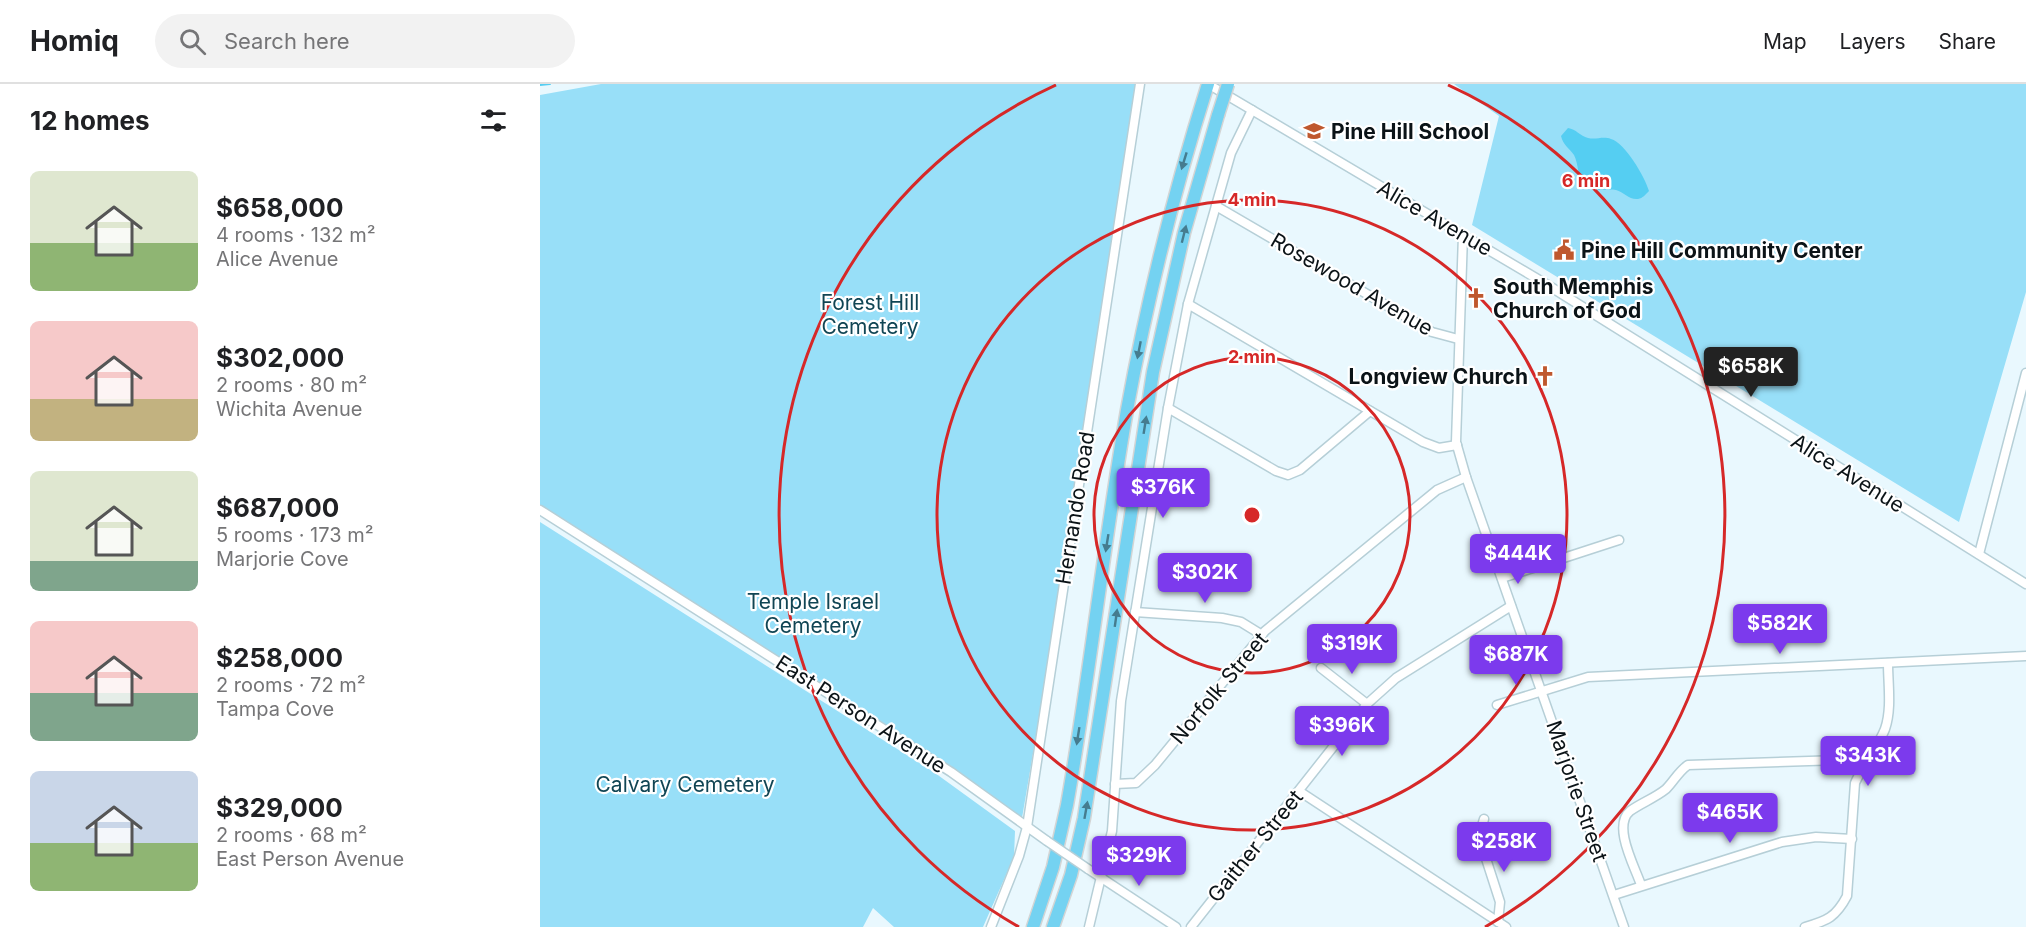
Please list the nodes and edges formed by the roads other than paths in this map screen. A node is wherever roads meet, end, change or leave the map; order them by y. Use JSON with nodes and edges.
{"nodes":[{"id":1,"x":1140,"y":84,"type":"edge"},
{"id":2,"x":1208,"y":84,"type":"edge"},
{"id":3,"x":1228,"y":84,"type":"edge"},
{"id":4,"x":1252,"y":110,"type":"junction"},
{"id":5,"x":1216,"y":206,"type":"junction"},
{"id":6,"x":1463,"y":235,"type":"junction"},
{"id":7,"x":1188,"y":304,"type":"junction"},
{"id":8,"x":1458,"y":339,"type":"junction"},
{"id":9,"x":2026,"y":373,"type":"edge"},
{"id":10,"x":1168,"y":408,"type":"junction"},
{"id":11,"x":1370,"y":411,"type":"junction"},
{"id":12,"x":1457,"y":446,"type":"junction"},
{"id":13,"x":1466,"y":477,"type":"junction"},
{"id":14,"x":540,"y":510,"type":"edge"},
{"id":15,"x":1619,"y":540,"type":"dead end"},
{"id":16,"x":1979,"y":555,"type":"junction"},
{"id":17,"x":1502,"y":578,"type":"junction"},
{"id":18,"x":2026,"y":584,"type":"edge"},
{"id":19,"x":1511,"y":606,"type":"junction"},
{"id":20,"x":1135,"y":612,"type":"junction"},
{"id":21,"x":1262,"y":635,"type":"junction"},
{"id":22,"x":2026,"y":656,"type":"edge"},
{"id":23,"x":1888,"y":663,"type":"junction"},
{"id":24,"x":1321,"y":668,"type":"dead end"},
{"id":25,"x":1542,"y":691,"type":"junction"},
{"id":26,"x":1367,"y":704,"type":"junction"},
{"id":27,"x":1497,"y":705,"type":"dead end"},
{"id":28,"x":1863,"y":766,"type":"junction"},
{"id":29,"x":1114,"y":784,"type":"junction"},
{"id":30,"x":1299,"y":791,"type":"junction"},
{"id":31,"x":1484,"y":819,"type":"dead end"},
{"id":32,"x":1026,"y":827,"type":"junction"},
{"id":33,"x":1852,"y":839,"type":"junction"},
{"id":34,"x":1102,"y":879,"type":"junction"},
{"id":35,"x":1641,"y":885,"type":"junction"},
{"id":36,"x":1614,"y":895,"type":"junction"},
{"id":37,"x":1493,"y":919,"type":"junction"},
{"id":38,"x":991,"y":927,"type":"edge"},
{"id":39,"x":1033,"y":927,"type":"edge"},
{"id":40,"x":1053,"y":927,"type":"edge"},
{"id":41,"x":1089,"y":927,"type":"edge"},
{"id":42,"x":1176,"y":927,"type":"edge"},
{"id":43,"x":1191,"y":927,"type":"edge"},
{"id":44,"x":1484,"y":927,"type":"edge"},
{"id":45,"x":1506,"y":927,"type":"edge"},
{"id":46,"x":1624,"y":927,"type":"edge"},
{"id":47,"x":1805,"y":927,"type":"edge"}],
"edges":[{"from":1,"to":32,"type":"street","name":"Hernando Road"},
{"from":2,"to":4,"type":"street","name":"Alice Avenue"},
{"from":2,"to":39,"type":"highway","one_way":true},
{"from":40,"to":3,"type":"highway","one_way":true,"bridge":true},
{"from":4,"to":5,"type":"street"},
{"from":4,"to":6,"type":"street","name":"Alice Avenue"},
{"from":5,"to":7,"type":"street"},
{"from":5,"to":8,"type":"street","name":"Rosewood Avenue"},
{"from":6,"to":8,"type":"street","name":"Marjorie Street"},
{"from":6,"to":16,"type":"street","name":"Alice Avenue"},
{"from":7,"to":10,"type":"street"},
{"from":7,"to":11,"type":"street"},
{"from":8,"to":12,"type":"street","name":"Marjorie Street"},
{"from":9,"to":16,"type":"street"},
{"from":10,"to":11,"type":"street"},
{"from":10,"to":20,"type":"street"},
{"from":11,"to":12,"type":"street"},
{"from":12,"to":13,"type":"street","name":"Marjorie Street"},
{"from":13,"to":17,"type":"street","name":"Marjorie Street"},
{"from":13,"to":21,"type":"street","name":"Norfolk Street"},
{"from":14,"to":32,"type":"street","name":"East Person Avenue"},
{"from":15,"to":17,"type":"street"},
{"from":16,"to":18,"type":"street","name":"Alice Avenue"},
{"from":17,"to":19,"type":"street","name":"Marjorie Street"},
{"from":19,"to":25,"type":"street","name":"Marjorie Street"},
{"from":19,"to":26,"type":"street","name":"Gaither Street"},
{"from":20,"to":21,"type":"street"},
{"from":20,"to":29,"type":"street"},
{"from":21,"to":29,"type":"street","name":"Norfolk Street"},
{"from":22,"to":23,"type":"street"},
{"from":23,"to":25,"type":"street"},
{"from":23,"to":28,"type":"street"},
{"from":24,"to":26,"type":"street"},
{"from":25,"to":27,"type":"street"},
{"from":25,"to":36,"type":"street","name":"Marjorie Street"},
{"from":26,"to":30,"type":"street","name":"Gaither Street"},
{"from":28,"to":33,"type":"street"},
{"from":28,"to":35,"type":"street"},
{"from":29,"to":34,"type":"street"},
{"from":30,"to":37,"type":"street"},
{"from":30,"to":43,"type":"street","name":"Gaither Street"},
{"from":31,"to":37,"type":"street"},
{"from":32,"to":34,"type":"street","name":"East Person Avenue","bridge":true},
{"from":32,"to":38,"type":"street","name":"Hernando Road"},
{"from":33,"to":35,"type":"street"},
{"from":33,"to":47,"type":"street"},
{"from":34,"to":41,"type":"street"},
{"from":34,"to":42,"type":"street","name":"East Person Avenue"},
{"from":35,"to":36,"type":"street"},
{"from":36,"to":46,"type":"street","name":"Marjorie Street"},
{"from":37,"to":44,"type":"street"},
{"from":37,"to":45,"type":"street"}]}
